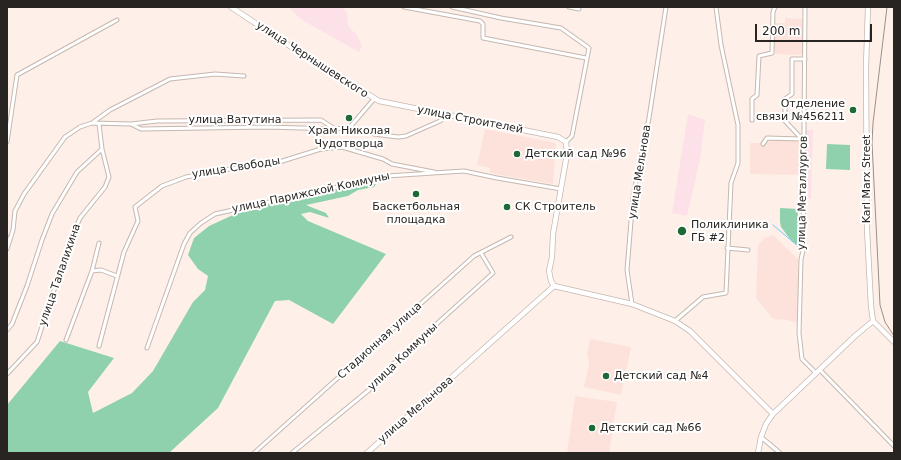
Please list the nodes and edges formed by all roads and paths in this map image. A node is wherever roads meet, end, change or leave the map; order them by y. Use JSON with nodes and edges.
{"nodes":[{"id":1,"x":231,"y":7,"type":"edge"},
{"id":2,"x":404,"y":7,"type":"edge"},
{"id":3,"x":452,"y":7,"type":"edge"},
{"id":4,"x":570,"y":7,"type":"edge"},
{"id":5,"x":666,"y":7,"type":"edge"},
{"id":6,"x":716,"y":7,"type":"edge"},
{"id":7,"x":775,"y":7,"type":"edge"},
{"id":8,"x":805,"y":7,"type":"edge"},
{"id":9,"x":868,"y":7,"type":"edge"},
{"id":10,"x":579,"y":9,"type":"dead end"},
{"id":11,"x":117,"y":20,"type":"dead end"},
{"id":12,"x":586,"y":58,"type":"junction"},
{"id":13,"x":804,"y":59,"type":"junction"},
{"id":14,"x":244,"y":76,"type":"dead end"},
{"id":15,"x":374,"y":99,"type":"junction"},
{"id":16,"x":446,"y":116,"type":"junction"},
{"id":17,"x":752,"y":120,"type":"dead end"},
{"id":18,"x":92,"y":123,"type":"junction"},
{"id":19,"x":99,"y":124,"type":"junction"},
{"id":20,"x":131,"y":124,"type":"junction"},
{"id":21,"x":336,"y":129,"type":"junction"},
{"id":22,"x":374,"y":134,"type":"dead end"},
{"id":23,"x":803,"y":139,"type":"junction"},
{"id":24,"x":7,"y":142,"type":"edge"},
{"id":25,"x":566,"y":142,"type":"junction"},
{"id":26,"x":762,"y":144,"type":"dead end"},
{"id":27,"x":102,"y":149,"type":"junction"},
{"id":28,"x":442,"y":173,"type":"junction"},
{"id":29,"x":561,"y":189,"type":"junction"},
{"id":30,"x":7,"y":237,"type":"edge"},
{"id":31,"x":511,"y":237,"type":"dead end"},
{"id":32,"x":99,"y":244,"type":"dead end"},
{"id":33,"x":727,"y":248,"type":"junction"},
{"id":34,"x":7,"y":249,"type":"edge"},
{"id":35,"x":748,"y":250,"type":"dead end"},
{"id":36,"x":481,"y":253,"type":"junction"},
{"id":37,"x":92,"y":271,"type":"junction"},
{"id":38,"x":117,"y":276,"type":"junction"},
{"id":39,"x":554,"y":286,"type":"junction"},
{"id":40,"x":632,"y":304,"type":"junction"},
{"id":41,"x":675,"y":321,"type":"junction"},
{"id":42,"x":873,"y":321,"type":"junction"},
{"id":43,"x":7,"y":330,"type":"edge"},
{"id":44,"x":66,"y":340,"type":"dead end"},
{"id":45,"x":894,"y":342,"type":"edge"},
{"id":46,"x":99,"y":346,"type":"dead end"},
{"id":47,"x":147,"y":348,"type":"dead end"},
{"id":48,"x":820,"y":370,"type":"junction"},
{"id":49,"x":816,"y":373,"type":"junction"},
{"id":50,"x":7,"y":374,"type":"edge"},
{"id":51,"x":774,"y":414,"type":"junction"},
{"id":52,"x":761,"y":437,"type":"junction"},
{"id":53,"x":894,"y":446,"type":"edge"},
{"id":54,"x":254,"y":453,"type":"edge"},
{"id":55,"x":292,"y":453,"type":"edge"},
{"id":56,"x":367,"y":453,"type":"edge"},
{"id":57,"x":758,"y":453,"type":"edge"},
{"id":58,"x":780,"y":453,"type":"edge"}],
"edges":[{"from":1,"to":15,"type":"main road","name":"улица Чернышевского"},
{"from":2,"to":12,"type":"street"},
{"from":3,"to":12,"type":"street"},
{"from":4,"to":10,"type":"street"},
{"from":5,"to":40,"type":"street","name":"улица Мельнова"},
{"from":6,"to":33,"type":"street"},
{"from":7,"to":17,"type":"street"},
{"from":8,"to":13,"type":"street","name":"улица Металлургов"},
{"from":9,"to":42,"type":"main road","name":"Karl Marx Street"},
{"from":11,"to":24,"type":"street"},
{"from":12,"to":25,"type":"street"},
{"from":13,"to":23,"type":"street","name":"улица Металлургов"},
{"from":13,"to":23,"type":"street"},
{"from":14,"to":18,"type":"street"},
{"from":15,"to":16,"type":"main road","name":"улица Строителей"},
{"from":15,"to":21,"type":"street","name":"улица Ватутина"},
{"from":16,"to":22,"type":"street"},
{"from":16,"to":25,"type":"main road","name":"улица Строителей"},
{"from":18,"to":19,"type":"street","name":"улица Ватутина"},
{"from":18,"to":34,"type":"street"},
{"from":19,"to":20,"type":"street","name":"улица Ватутина"},
{"from":19,"to":27,"type":"street","name":"улица Талалихина"},
{"from":20,"to":21,"type":"street","name":"улица Ватутина"},
{"from":20,"to":21,"type":"street","name":"улица Ватутина"},
{"from":23,"to":26,"type":"street"},
{"from":23,"to":49,"type":"street","name":"улица Металлургов"},
{"from":25,"to":29,"type":"main road"},
{"from":27,"to":43,"type":"street"},
{"from":27,"to":50,"type":"street","name":"улица Талалихина"},
{"from":28,"to":29,"type":"street","name":"улица Парижской Коммуны"},
{"from":28,"to":38,"type":"street","name":"улица Свободы"},
{"from":28,"to":47,"type":"street","name":"улица Парижской Коммуны"},
{"from":29,"to":39,"type":"main road"},
{"from":30,"to":34,"type":"street"},
{"from":31,"to":36,"type":"street","name":"Стадионная улица"},
{"from":32,"to":37,"type":"street"},
{"from":33,"to":35,"type":"street"},
{"from":33,"to":41,"type":"street"},
{"from":36,"to":54,"type":"street","name":"Стадионная улица"},
{"from":36,"to":55,"type":"street","name":"улица Коммуны"},
{"from":37,"to":38,"type":"street"},
{"from":37,"to":44,"type":"street"},
{"from":38,"to":46,"type":"street","name":"улица Свободы"},
{"from":39,"to":40,"type":"main road"},
{"from":39,"to":56,"type":"main road","name":"улица Мельнова"},
{"from":40,"to":41,"type":"main road"},
{"from":41,"to":51,"type":"main road"},
{"from":42,"to":45,"type":"main road"},
{"from":42,"to":48,"type":"main road"},
{"from":48,"to":49,"type":"main road"},
{"from":48,"to":53,"type":"street"},
{"from":49,"to":51,"type":"main road"},
{"from":51,"to":52,"type":"main road"},
{"from":52,"to":57,"type":"main road"},
{"from":52,"to":58,"type":"street"}]}
